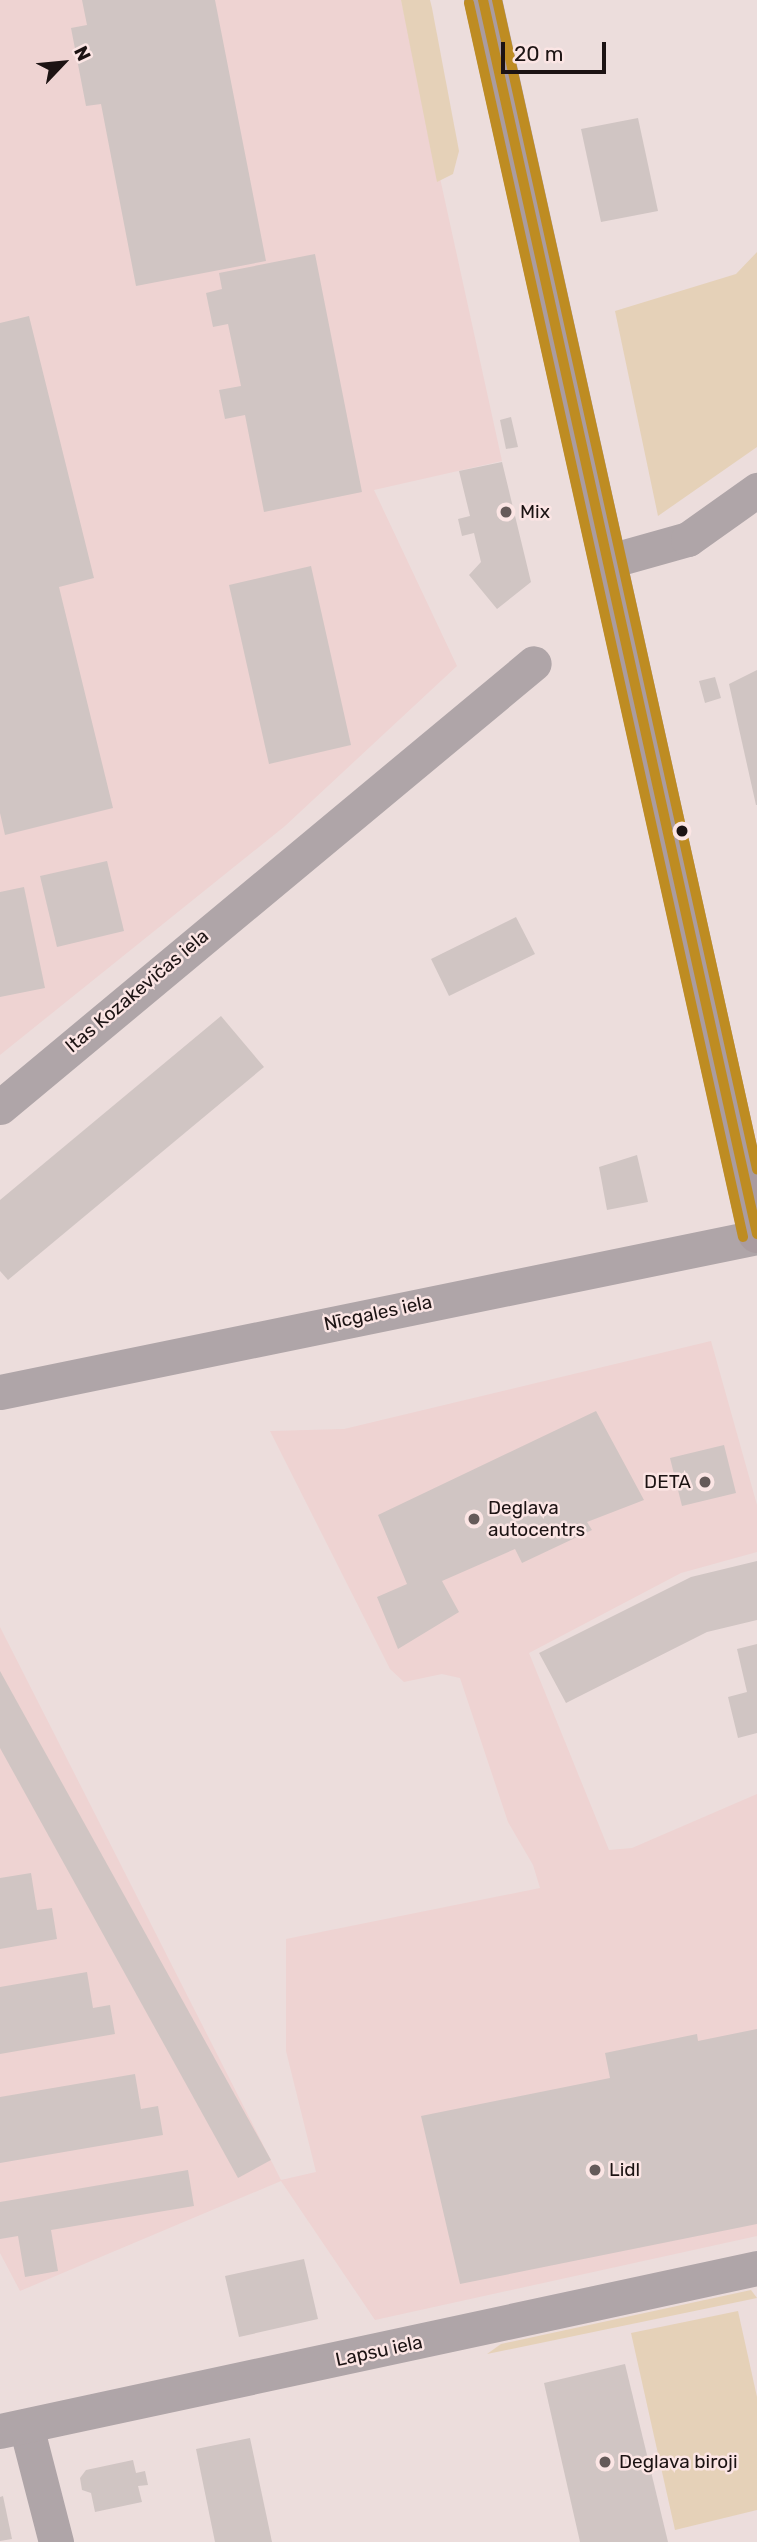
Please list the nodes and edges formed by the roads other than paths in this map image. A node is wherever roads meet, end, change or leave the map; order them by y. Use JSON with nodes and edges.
{"nodes":[{"id":1,"x":483,"y":0,"type":"edge"},
{"id":2,"x":757,"y":490,"type":"edge"},
{"id":3,"x":606,"y":562,"type":"junction"},
{"id":4,"x":534,"y":663,"type":"dead end"},
{"id":5,"x":0,"y":1108,"type":"edge"},
{"id":6,"x":757,"y":1236,"type":"edge"},
{"id":7,"x":0,"y":1392,"type":"edge"},
{"id":8,"x":757,"y":2268,"type":"edge"},
{"id":9,"x":13,"y":2428,"type":"edge"},
{"id":10,"x":56,"y":2542,"type":"edge"}],
"edges":[{"from":1,"to":3,"type":"main road"},
{"from":2,"to":3,"type":"street"},
{"from":3,"to":6,"type":"main road"},
{"from":4,"to":5,"type":"street","name":"Itas Kozakevičas iela"},
{"from":6,"to":7,"type":"street","name":"Nīcgales iela"},
{"from":8,"to":9,"type":"street","name":"Lapsu iela"},
{"from":9,"to":10,"type":"street"}]}
